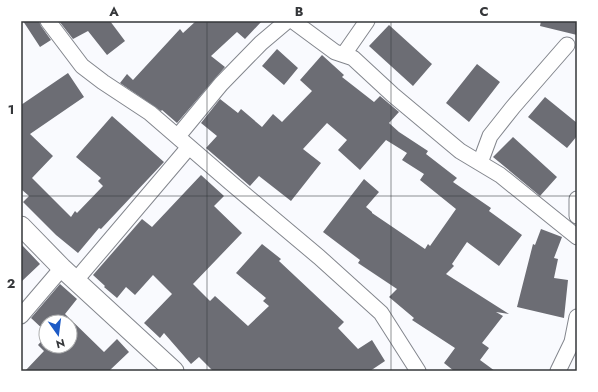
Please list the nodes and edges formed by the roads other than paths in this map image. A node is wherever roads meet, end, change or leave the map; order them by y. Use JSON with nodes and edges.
{"nodes":[{"id":1,"x":48,"y":21,"type":"edge"},
{"id":2,"x":287,"y":21,"type":"edge"},
{"id":3,"x":293,"y":21,"type":"edge"},
{"id":4,"x":367,"y":21,"type":"edge"},
{"id":5,"x":567,"y":45,"type":"dead end"},
{"id":6,"x":344,"y":54,"type":"junction"},
{"id":7,"x":178,"y":136,"type":"junction"},
{"id":8,"x":189,"y":147,"type":"junction"},
{"id":9,"x":480,"y":163,"type":"junction"},
{"id":10,"x":577,"y":200,"type":"edge"},
{"id":11,"x":577,"y":216,"type":"edge"},
{"id":12,"x":21,"y":226,"type":"edge"},
{"id":13,"x":577,"y":236,"type":"edge"},
{"id":14,"x":69,"y":274,"type":"junction"},
{"id":15,"x":21,"y":316,"type":"edge"},
{"id":16,"x":577,"y":317,"type":"edge"},
{"id":17,"x":574,"y":342,"type":"edge"},
{"id":18,"x":174,"y":371,"type":"edge"},
{"id":19,"x":418,"y":371,"type":"edge"},
{"id":20,"x":558,"y":371,"type":"edge"}],
"edges":[{"from":1,"to":7,"type":"street"},
{"from":2,"to":7,"type":"street"},
{"from":3,"to":6,"type":"street"},
{"from":4,"to":6,"type":"street"},
{"from":5,"to":9,"type":"street"},
{"from":6,"to":9,"type":"street"},
{"from":7,"to":8,"type":"street"},
{"from":8,"to":14,"type":"street"},
{"from":8,"to":19,"type":"street"},
{"from":9,"to":13,"type":"street"},
{"from":10,"to":11,"type":"street"},
{"from":12,"to":14,"type":"street"},
{"from":14,"to":15,"type":"street"},
{"from":14,"to":18,"type":"street"},
{"from":16,"to":17,"type":"street"},
{"from":17,"to":20,"type":"street"}]}
